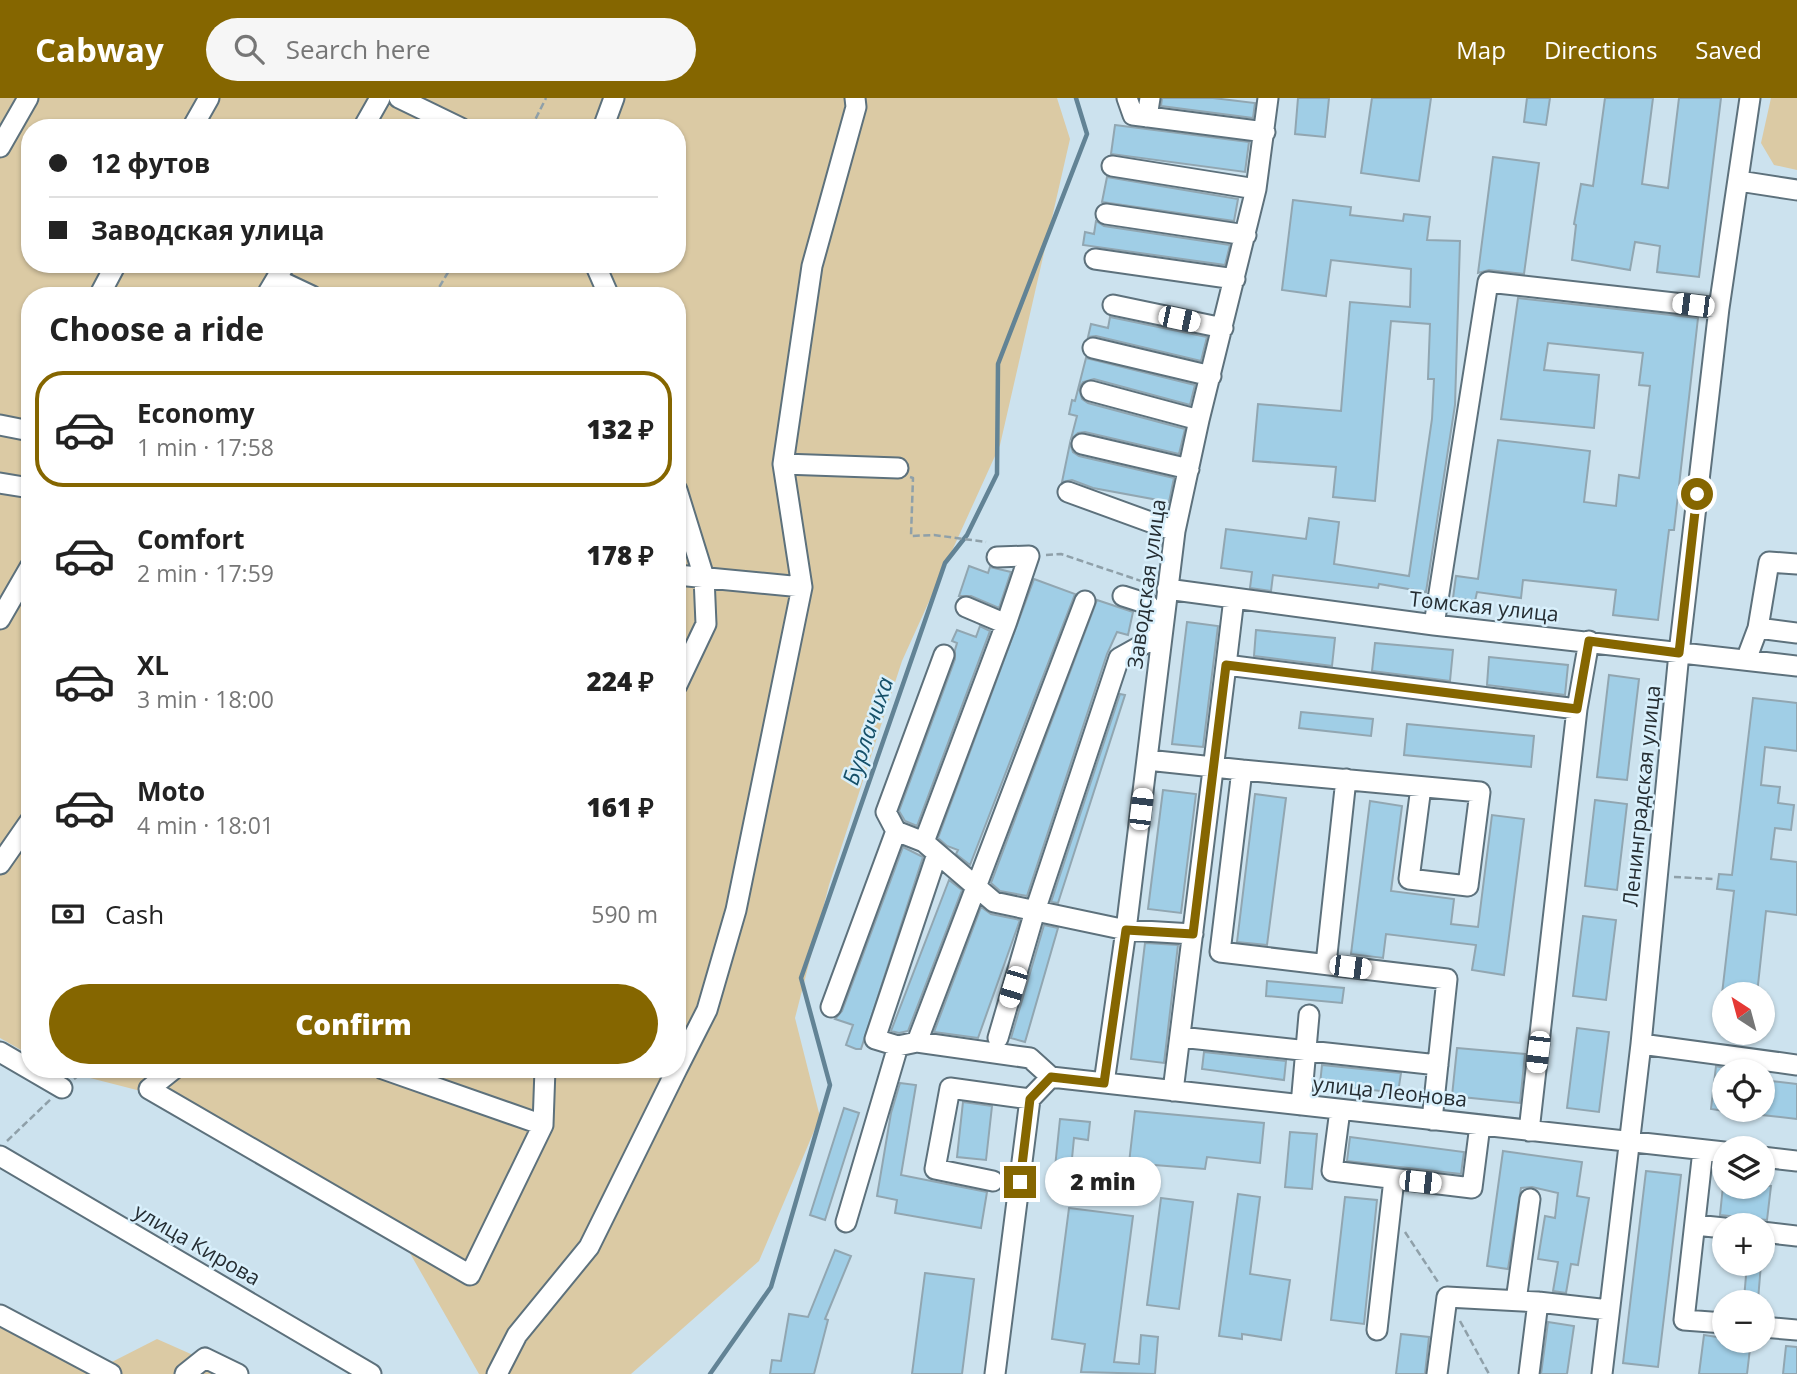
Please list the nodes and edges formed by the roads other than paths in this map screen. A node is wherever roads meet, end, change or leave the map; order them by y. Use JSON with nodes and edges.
{"nodes":[{"id":1,"x":29,"y":98,"type":"edge"},
{"id":2,"x":209,"y":98,"type":"edge"},
{"id":3,"x":380,"y":98,"type":"edge"},
{"id":4,"x":399,"y":98,"type":"edge"},
{"id":5,"x":614,"y":98,"type":"edge"},
{"id":6,"x":855,"y":98,"type":"edge"},
{"id":7,"x":1126,"y":98,"type":"edge"},
{"id":8,"x":1268,"y":98,"type":"edge"},
{"id":9,"x":1750,"y":98,"type":"edge"},
{"id":10,"x":1149,"y":107,"type":"edge"},
{"id":11,"x":197,"y":119,"type":"edge"},
{"id":12,"x":368,"y":119,"type":"edge"},
{"id":13,"x":442,"y":119,"type":"edge"},
{"id":14,"x":606,"y":119,"type":"edge"},
{"id":15,"x":1265,"y":132,"type":"junction"},
{"id":16,"x":0,"y":147,"type":"edge"},
{"id":17,"x":1112,"y":166,"type":"dead end"},
{"id":18,"x":1739,"y":181,"type":"junction"},
{"id":19,"x":1256,"y":189,"type":"junction"},
{"id":20,"x":1797,"y":190,"type":"edge"},
{"id":21,"x":1106,"y":214,"type":"dead end"},
{"id":22,"x":1246,"y":235,"type":"junction"},
{"id":23,"x":1095,"y":258,"type":"dead end"},
{"id":24,"x":1235,"y":279,"type":"junction"},
{"id":25,"x":1112,"y":305,"type":"dead end"},
{"id":26,"x":1719,"y":309,"type":"junction"},
{"id":27,"x":1223,"y":328,"type":"junction"},
{"id":28,"x":1093,"y":348,"type":"dead end"},
{"id":29,"x":1211,"y":376,"type":"junction"},
{"id":30,"x":1091,"y":391,"type":"dead end"},
{"id":31,"x":1199,"y":420,"type":"junction"},
{"id":32,"x":0,"y":425,"type":"edge"},
{"id":33,"x":21,"y":430,"type":"edge"},
{"id":34,"x":1082,"y":443,"type":"dead end"},
{"id":35,"x":783,"y":464,"type":"junction"},
{"id":36,"x":898,"y":468,"type":"road end"},
{"id":37,"x":1189,"y":469,"type":"junction"},
{"id":38,"x":0,"y":484,"type":"edge"},
{"id":39,"x":21,"y":487,"type":"edge"},
{"id":40,"x":1068,"y":492,"type":"dead end"},
{"id":41,"x":686,"y":519,"type":"edge"},
{"id":42,"x":1175,"y":531,"type":"junction"},
{"id":43,"x":991,"y":550,"type":"road end"},
{"id":44,"x":1797,"y":564,"type":"edge"},
{"id":45,"x":686,"y":576,"type":"edge"},
{"id":46,"x":704,"y":577,"type":"junction"},
{"id":47,"x":21,"y":583,"type":"edge"},
{"id":48,"x":802,"y":587,"type":"junction"},
{"id":49,"x":1167,"y":589,"type":"junction"},
{"id":50,"x":1123,"y":596,"type":"dead end"},
{"id":51,"x":1234,"y":598,"type":"junction"},
{"id":52,"x":1085,"y":601,"type":"dead end"},
{"id":53,"x":966,"y":607,"type":"dead end"},
{"id":54,"x":0,"y":619,"type":"edge"},
{"id":55,"x":1006,"y":624,"type":"junction"},
{"id":56,"x":1434,"y":625,"type":"junction"},
{"id":57,"x":1758,"y":628,"type":"junction"},
{"id":58,"x":1797,"y":633,"type":"edge"},
{"id":59,"x":1163,"y":634,"type":"junction"},
{"id":60,"x":1589,"y":641,"type":"junction"},
{"id":61,"x":1679,"y":653,"type":"junction"},
{"id":62,"x":944,"y":655,"type":"dead end"},
{"id":63,"x":1746,"y":660,"type":"junction"},
{"id":64,"x":1226,"y":665,"type":"junction"},
{"id":65,"x":686,"y":666,"type":"edge"},
{"id":66,"x":1797,"y":666,"type":"edge"},
{"id":67,"x":1577,"y":709,"type":"junction"},
{"id":68,"x":1147,"y":760,"type":"junction"},
{"id":69,"x":1213,"y":767,"type":"junction"},
{"id":70,"x":1242,"y":769,"type":"junction"},
{"id":71,"x":1346,"y":779,"type":"junction"},
{"id":72,"x":1421,"y":786,"type":"junction"},
{"id":73,"x":897,"y":831,"type":"junction"},
{"id":74,"x":21,"y":834,"type":"edge"},
{"id":75,"x":930,"y":848,"type":"junction"},
{"id":76,"x":0,"y":864,"type":"edge"},
{"id":77,"x":978,"y":887,"type":"junction"},
{"id":78,"x":1035,"y":911,"type":"junction"},
{"id":79,"x":1126,"y":930,"type":"junction"},
{"id":80,"x":1192,"y":942,"type":"junction"},
{"id":81,"x":1220,"y":952,"type":"junction"},
{"id":82,"x":1326,"y":964,"type":"junction"},
{"id":83,"x":831,"y":1007,"type":"dead end"},
{"id":84,"x":1309,"y":1015,"type":"dead end"},
{"id":85,"x":1180,"y":1037,"type":"junction"},
{"id":86,"x":998,"y":1038,"type":"dead end"},
{"id":87,"x":907,"y":1044,"type":"junction"},
{"id":88,"x":1641,"y":1044,"type":"junction"},
{"id":89,"x":1306,"y":1050,"type":"junction"},
{"id":90,"x":686,"y":1051,"type":"edge"},
{"id":91,"x":0,"y":1052,"type":"edge"},
{"id":92,"x":21,"y":1064,"type":"edge"},
{"id":93,"x":1438,"y":1065,"type":"junction"},
{"id":94,"x":1797,"y":1065,"type":"edge"},
{"id":95,"x":1051,"y":1077,"type":"junction"},
{"id":96,"x":45,"y":1078,"type":"edge"},
{"id":97,"x":163,"y":1078,"type":"edge"},
{"id":98,"x":409,"y":1078,"type":"edge"},
{"id":99,"x":545,"y":1078,"type":"edge"},
{"id":100,"x":673,"y":1078,"type":"edge"},
{"id":101,"x":1104,"y":1083,"type":"junction"},
{"id":102,"x":62,"y":1088,"type":"road end"},
{"id":103,"x":1173,"y":1091,"type":"junction"},
{"id":104,"x":1030,"y":1099,"type":"junction"},
{"id":105,"x":1301,"y":1105,"type":"junction"},
{"id":106,"x":1340,"y":1110,"type":"junction"},
{"id":107,"x":1432,"y":1120,"type":"junction"},
{"id":108,"x":543,"y":1125,"type":"junction"},
{"id":109,"x":1480,"y":1125,"type":"junction"},
{"id":110,"x":1529,"y":1131,"type":"junction"},
{"id":111,"x":1629,"y":1142,"type":"junction"},
{"id":112,"x":1703,"y":1150,"type":"junction"},
{"id":113,"x":1712,"y":1151,"type":"edge"},
{"id":114,"x":0,"y":1156,"type":"edge"},
{"id":115,"x":1775,"y":1158,"type":"edge"},
{"id":116,"x":1797,"y":1161,"type":"edge"},
{"id":117,"x":1394,"y":1179,"type":"junction"},
{"id":118,"x":993,"y":1181,"type":"dead end"},
{"id":119,"x":1530,"y":1199,"type":"dead end"},
{"id":120,"x":846,"y":1222,"type":"dead end"},
{"id":121,"x":1695,"y":1225,"type":"junction"},
{"id":122,"x":1712,"y":1227,"type":"edge"},
{"id":123,"x":1775,"y":1233,"type":"edge"},
{"id":124,"x":1797,"y":1236,"type":"edge"},
{"id":125,"x":1516,"y":1301,"type":"junction"},
{"id":126,"x":1538,"y":1302,"type":"junction"},
{"id":127,"x":1609,"y":1310,"type":"junction"},
{"id":128,"x":0,"y":1315,"type":"edge"},
{"id":129,"x":1712,"y":1322,"type":"edge"},
{"id":130,"x":1775,"y":1328,"type":"edge"},
{"id":131,"x":1377,"y":1329,"type":"dead end"},
{"id":132,"x":1797,"y":1330,"type":"edge"},
{"id":133,"x":103,"y":1372,"type":"edge"},
{"id":134,"x":186,"y":1374,"type":"edge"},
{"id":135,"x":238,"y":1374,"type":"edge"},
{"id":136,"x":371,"y":1374,"type":"edge"},
{"id":137,"x":497,"y":1374,"type":"edge"},
{"id":138,"x":995,"y":1374,"type":"edge"},
{"id":139,"x":1437,"y":1374,"type":"edge"},
{"id":140,"x":1529,"y":1374,"type":"edge"},
{"id":141,"x":1602,"y":1374,"type":"edge"}],
"edges":[{"from":1,"to":16,"type":"street"},
{"from":2,"to":11,"type":"street"},
{"from":3,"to":12,"type":"street"},
{"from":4,"to":13,"type":"street"},
{"from":5,"to":14,"type":"street"},
{"from":6,"to":35,"type":"street"},
{"from":7,"to":10,"type":"street"},
{"from":8,"to":15,"type":"street","name":"Заводская улица"},
{"from":9,"to":18,"type":"street","name":"Ленинградская улица"},
{"from":10,"to":15,"type":"street"},
{"from":15,"to":19,"type":"street","name":"Заводская улица"},
{"from":17,"to":19,"type":"street"},
{"from":18,"to":20,"type":"street"},
{"from":18,"to":26,"type":"street","name":"Ленинградская улица"},
{"from":19,"to":22,"type":"street","name":"Заводская улица"},
{"from":21,"to":22,"type":"street"},
{"from":22,"to":24,"type":"street","name":"Заводская улица"},
{"from":23,"to":24,"type":"street"},
{"from":24,"to":27,"type":"street","name":"Заводская улица"},
{"from":25,"to":27,"type":"street"},
{"from":26,"to":56,"type":"street"},
{"from":26,"to":61,"type":"street","name":"Ленинградская улица"},
{"from":27,"to":29,"type":"street","name":"Заводская улица"},
{"from":28,"to":29,"type":"street"},
{"from":29,"to":31,"type":"street","name":"Заводская улица"},
{"from":30,"to":31,"type":"street"},
{"from":31,"to":37,"type":"street","name":"Заводская улица"},
{"from":32,"to":33,"type":"street"},
{"from":34,"to":37,"type":"street"},
{"from":35,"to":36,"type":"street"},
{"from":35,"to":48,"type":"street"},
{"from":37,"to":42,"type":"street","name":"Заводская улица"},
{"from":38,"to":39,"type":"street"},
{"from":40,"to":42,"type":"street"},
{"from":41,"to":46,"type":"street"},
{"from":42,"to":49,"type":"street","name":"Заводская улица"},
{"from":43,"to":55,"type":"street"},
{"from":44,"to":57,"type":"street"},
{"from":45,"to":46,"type":"street"},
{"from":46,"to":48,"type":"street"},
{"from":46,"to":65,"type":"street"},
{"from":47,"to":54,"type":"street"},
{"from":48,"to":90,"type":"street"},
{"from":49,"to":51,"type":"street","name":"Томская улица"},
{"from":49,"to":59,"type":"street","name":"Заводская улица"},
{"from":50,"to":59,"type":"street"},
{"from":51,"to":56,"type":"street","name":"Томская улица"},
{"from":51,"to":64,"type":"street"},
{"from":52,"to":77,"type":"street"},
{"from":53,"to":55,"type":"street"},
{"from":55,"to":75,"type":"street"},
{"from":56,"to":60,"type":"street","name":"Томская улица"},
{"from":57,"to":58,"type":"street"},
{"from":57,"to":63,"type":"street"},
{"from":59,"to":68,"type":"street","name":"Заводская улица"},
{"from":59,"to":78,"type":"street"},
{"from":60,"to":61,"type":"street","name":"Томская улица"},
{"from":60,"to":67,"type":"street"},
{"from":61,"to":63,"type":"street","name":"Томская улица"},
{"from":61,"to":88,"type":"street","name":"Ленинградская улица"},
{"from":62,"to":73,"type":"street"},
{"from":63,"to":66,"type":"street","name":"Томская улица"},
{"from":64,"to":67,"type":"street"},
{"from":64,"to":69,"type":"street"},
{"from":67,"to":110,"type":"street"},
{"from":68,"to":69,"type":"street"},
{"from":68,"to":79,"type":"street","name":"Заводская улица"},
{"from":69,"to":70,"type":"street"},
{"from":69,"to":80,"type":"street"},
{"from":70,"to":71,"type":"street"},
{"from":70,"to":81,"type":"street"},
{"from":71,"to":72,"type":"street"},
{"from":71,"to":82,"type":"street"},
{"from":72,"to":72,"type":"street"},
{"from":73,"to":75,"type":"street"},
{"from":73,"to":83,"type":"street"},
{"from":74,"to":76,"type":"street"},
{"from":75,"to":77,"type":"street"},
{"from":75,"to":87,"type":"street"},
{"from":77,"to":78,"type":"street"},
{"from":77,"to":87,"type":"street"},
{"from":78,"to":79,"type":"street"},
{"from":78,"to":86,"type":"street"},
{"from":79,"to":80,"type":"street"},
{"from":79,"to":101,"type":"street","name":"Заводская улица"},
{"from":80,"to":81,"type":"street"},
{"from":80,"to":85,"type":"street"},
{"from":81,"to":82,"type":"street"},
{"from":82,"to":93,"type":"street"},
{"from":84,"to":89,"type":"street"},
{"from":85,"to":89,"type":"street"},
{"from":85,"to":103,"type":"street"},
{"from":87,"to":95,"type":"street"},
{"from":87,"to":120,"type":"street"},
{"from":88,"to":94,"type":"street"},
{"from":88,"to":111,"type":"street","name":"Ленинградская улица"},
{"from":89,"to":93,"type":"street"},
{"from":89,"to":105,"type":"street"},
{"from":91,"to":92,"type":"street"},
{"from":93,"to":107,"type":"street"},
{"from":95,"to":101,"type":"street","name":"улица Леонова"},
{"from":95,"to":104,"type":"street"},
{"from":96,"to":102,"type":"street"},
{"from":97,"to":108,"type":"street"},
{"from":98,"to":108,"type":"street"},
{"from":99,"to":108,"type":"street"},
{"from":100,"to":137,"type":"street"},
{"from":101,"to":103,"type":"street","name":"улица Леонова"},
{"from":103,"to":105,"type":"street","name":"улица Леонова"},
{"from":104,"to":118,"type":"street"},
{"from":104,"to":138,"type":"street"},
{"from":105,"to":106,"type":"street","name":"улица Леонова"},
{"from":106,"to":107,"type":"street","name":"улица Леонова"},
{"from":106,"to":117,"type":"street"},
{"from":107,"to":109,"type":"street","name":"улица Леонова"},
{"from":109,"to":110,"type":"street","name":"улица Леонова"},
{"from":109,"to":117,"type":"street"},
{"from":110,"to":111,"type":"street","name":"улица Леонова"},
{"from":111,"to":112,"type":"street","name":"улица Леонова"},
{"from":111,"to":127,"type":"street","name":"Ленинградская улица"},
{"from":112,"to":113,"type":"street","name":"улица Леонова"},
{"from":112,"to":121,"type":"street"},
{"from":114,"to":136,"type":"street","name":"улица Кирова"},
{"from":115,"to":116,"type":"street"},
{"from":117,"to":131,"type":"street"},
{"from":119,"to":125,"type":"street"},
{"from":121,"to":122,"type":"street"},
{"from":121,"to":129,"type":"street"},
{"from":123,"to":124,"type":"street"},
{"from":125,"to":126,"type":"street"},
{"from":125,"to":139,"type":"street"},
{"from":126,"to":127,"type":"street"},
{"from":126,"to":140,"type":"street"},
{"from":127,"to":141,"type":"street","name":"Ленинградская улица"},
{"from":128,"to":133,"type":"street"},
{"from":130,"to":132,"type":"street"},
{"from":134,"to":135,"type":"street"}]}
